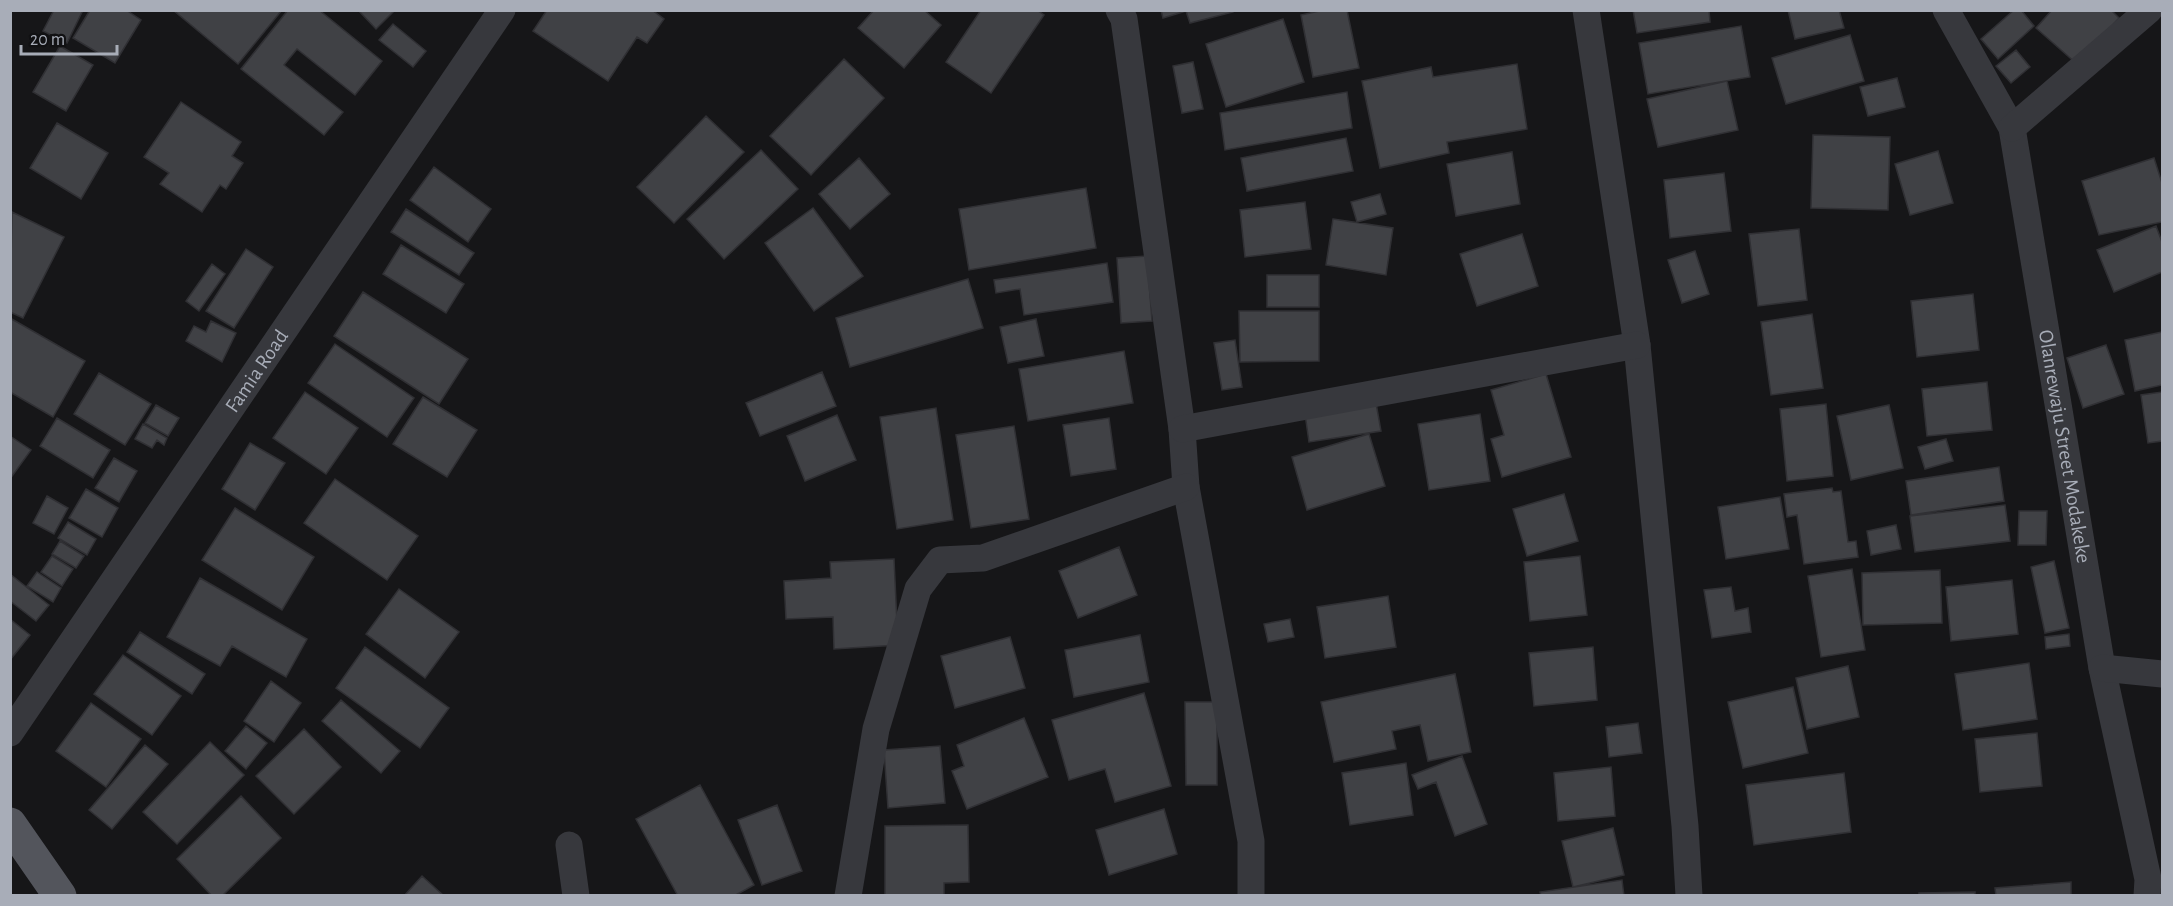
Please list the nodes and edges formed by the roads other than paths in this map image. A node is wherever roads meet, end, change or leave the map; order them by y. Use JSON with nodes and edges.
{"nodes":[{"id":1,"x":502,"y":10,"type":"edge"},
{"id":2,"x":1119,"y":10,"type":"edge"},
{"id":3,"x":1586,"y":10,"type":"edge"},
{"id":4,"x":1946,"y":10,"type":"edge"},
{"id":5,"x":2149,"y":10,"type":"edge"},
{"id":6,"x":2012,"y":128,"type":"junction"},
{"id":7,"x":1637,"y":345,"type":"junction"},
{"id":8,"x":1182,"y":429,"type":"junction"},
{"id":9,"x":1186,"y":487,"type":"junction"},
{"id":10,"x":2102,"y":668,"type":"junction"},
{"id":11,"x":2163,"y":674,"type":"edge"},
{"id":12,"x":10,"y":733,"type":"edge"},
{"id":13,"x":10,"y":824,"type":"edge"},
{"id":14,"x":569,"y":845,"type":"dead end"},
{"id":15,"x":60,"y":896,"type":"edge"},
{"id":16,"x":576,"y":896,"type":"edge"},
{"id":17,"x":848,"y":896,"type":"edge"},
{"id":18,"x":1251,"y":896,"type":"edge"},
{"id":19,"x":1689,"y":896,"type":"edge"},
{"id":20,"x":2147,"y":896,"type":"edge"}],
"edges":[{"from":1,"to":12,"type":"street","name":"Famia Road"},
{"from":2,"to":8,"type":"street"},
{"from":3,"to":7,"type":"street"},
{"from":4,"to":6,"type":"street","name":"Olanrewaju Street Modakeke"},
{"from":5,"to":6,"type":"street"},
{"from":6,"to":10,"type":"street","name":"Olanrewaju Street Modakeke"},
{"from":7,"to":8,"type":"street"},
{"from":7,"to":19,"type":"street"},
{"from":8,"to":9,"type":"street"},
{"from":9,"to":17,"type":"street"},
{"from":9,"to":18,"type":"street"},
{"from":10,"to":11,"type":"street"},
{"from":10,"to":20,"type":"street","name":"Olanrewaju Street Modakeke"},
{"from":13,"to":15,"type":"main road"},
{"from":14,"to":16,"type":"street"}]}
